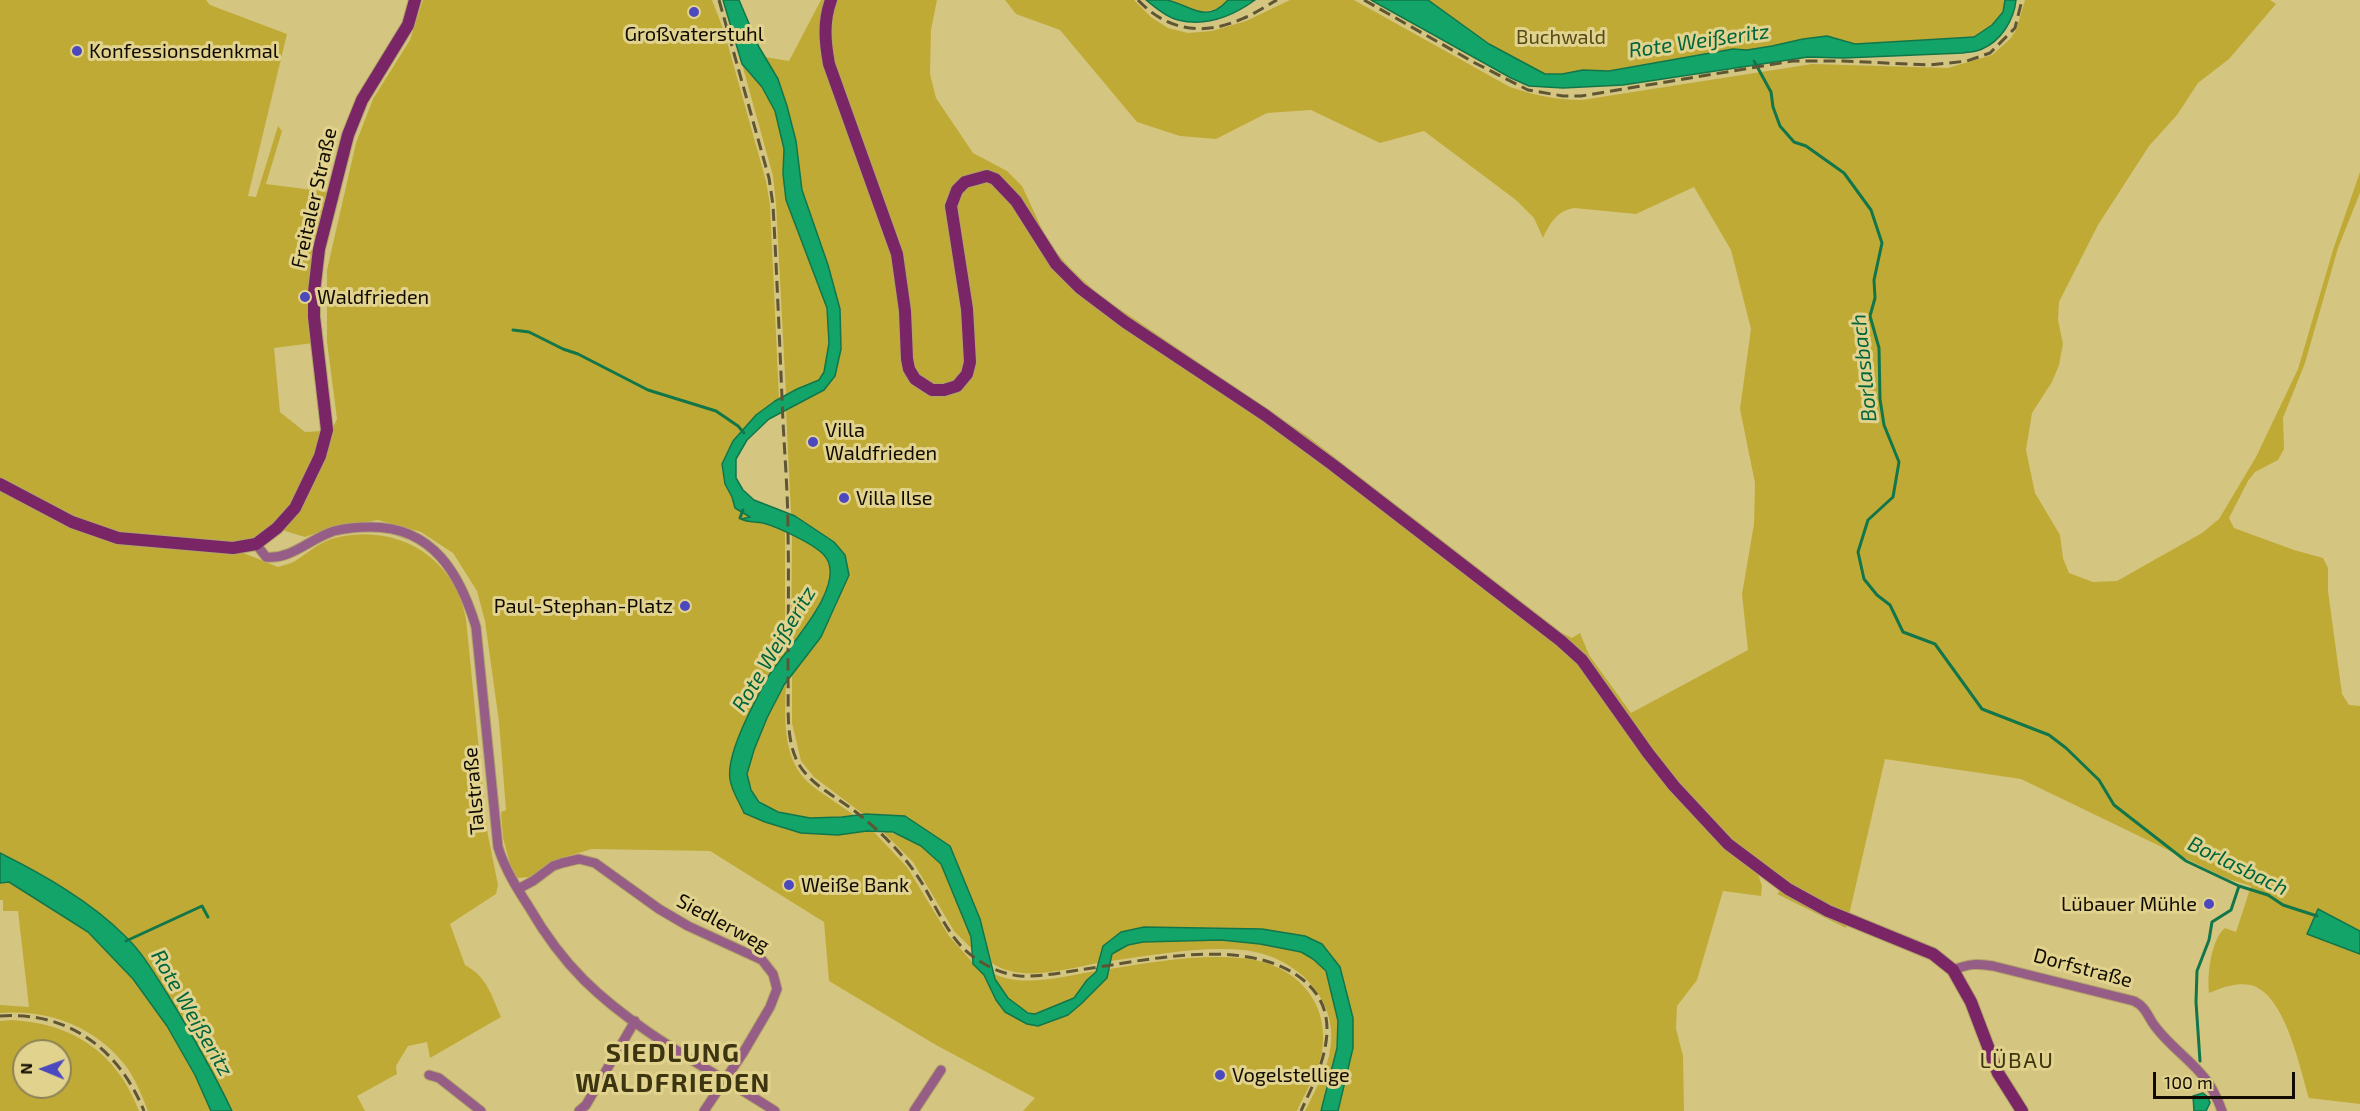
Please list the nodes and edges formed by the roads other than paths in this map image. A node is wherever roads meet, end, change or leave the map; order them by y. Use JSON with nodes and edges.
{"nodes":[{"id":1,"x":415,"y":0,"type":"edge"},
{"id":2,"x":831,"y":0,"type":"edge"},
{"id":3,"x":0,"y":484,"type":"edge"},
{"id":4,"x":256,"y":544,"type":"junction"},
{"id":5,"x":518,"y":889,"type":"junction"},
{"id":6,"x":1953,"y":970,"type":"junction"},
{"id":7,"x":635,"y":1021,"type":"junction"},
{"id":8,"x":941,"y":1070,"type":"dead end"},
{"id":9,"x":429,"y":1075,"type":"dead end"},
{"id":10,"x":726,"y":1079,"type":"junction"},
{"id":11,"x":481,"y":1111,"type":"edge"},
{"id":12,"x":579,"y":1111,"type":"edge"},
{"id":13,"x":704,"y":1111,"type":"edge"},
{"id":14,"x":775,"y":1111,"type":"edge"},
{"id":15,"x":914,"y":1111,"type":"edge"},
{"id":16,"x":2022,"y":1111,"type":"edge"},
{"id":17,"x":2222,"y":1111,"type":"edge"}],
"edges":[{"from":1,"to":4,"type":"street","name":"Freitaler Straße"},
{"from":2,"to":6,"type":"street"},
{"from":3,"to":4,"type":"street"},
{"from":4,"to":5,"type":"street","name":"Talstraße"},
{"from":5,"to":7,"type":"street","name":"Talstraße"},
{"from":5,"to":10,"type":"street","name":"Siedlerweg"},
{"from":6,"to":16,"type":"street"},
{"from":6,"to":17,"type":"street","name":"Dorfstraße"},
{"from":7,"to":10,"type":"street","name":"Talstraße"},
{"from":7,"to":12,"type":"street"},
{"from":8,"to":15,"type":"street"},
{"from":9,"to":11,"type":"street"},
{"from":10,"to":13,"type":"street","name":"Siedlerweg"},
{"from":10,"to":14,"type":"street","name":"Talstraße"}]}
